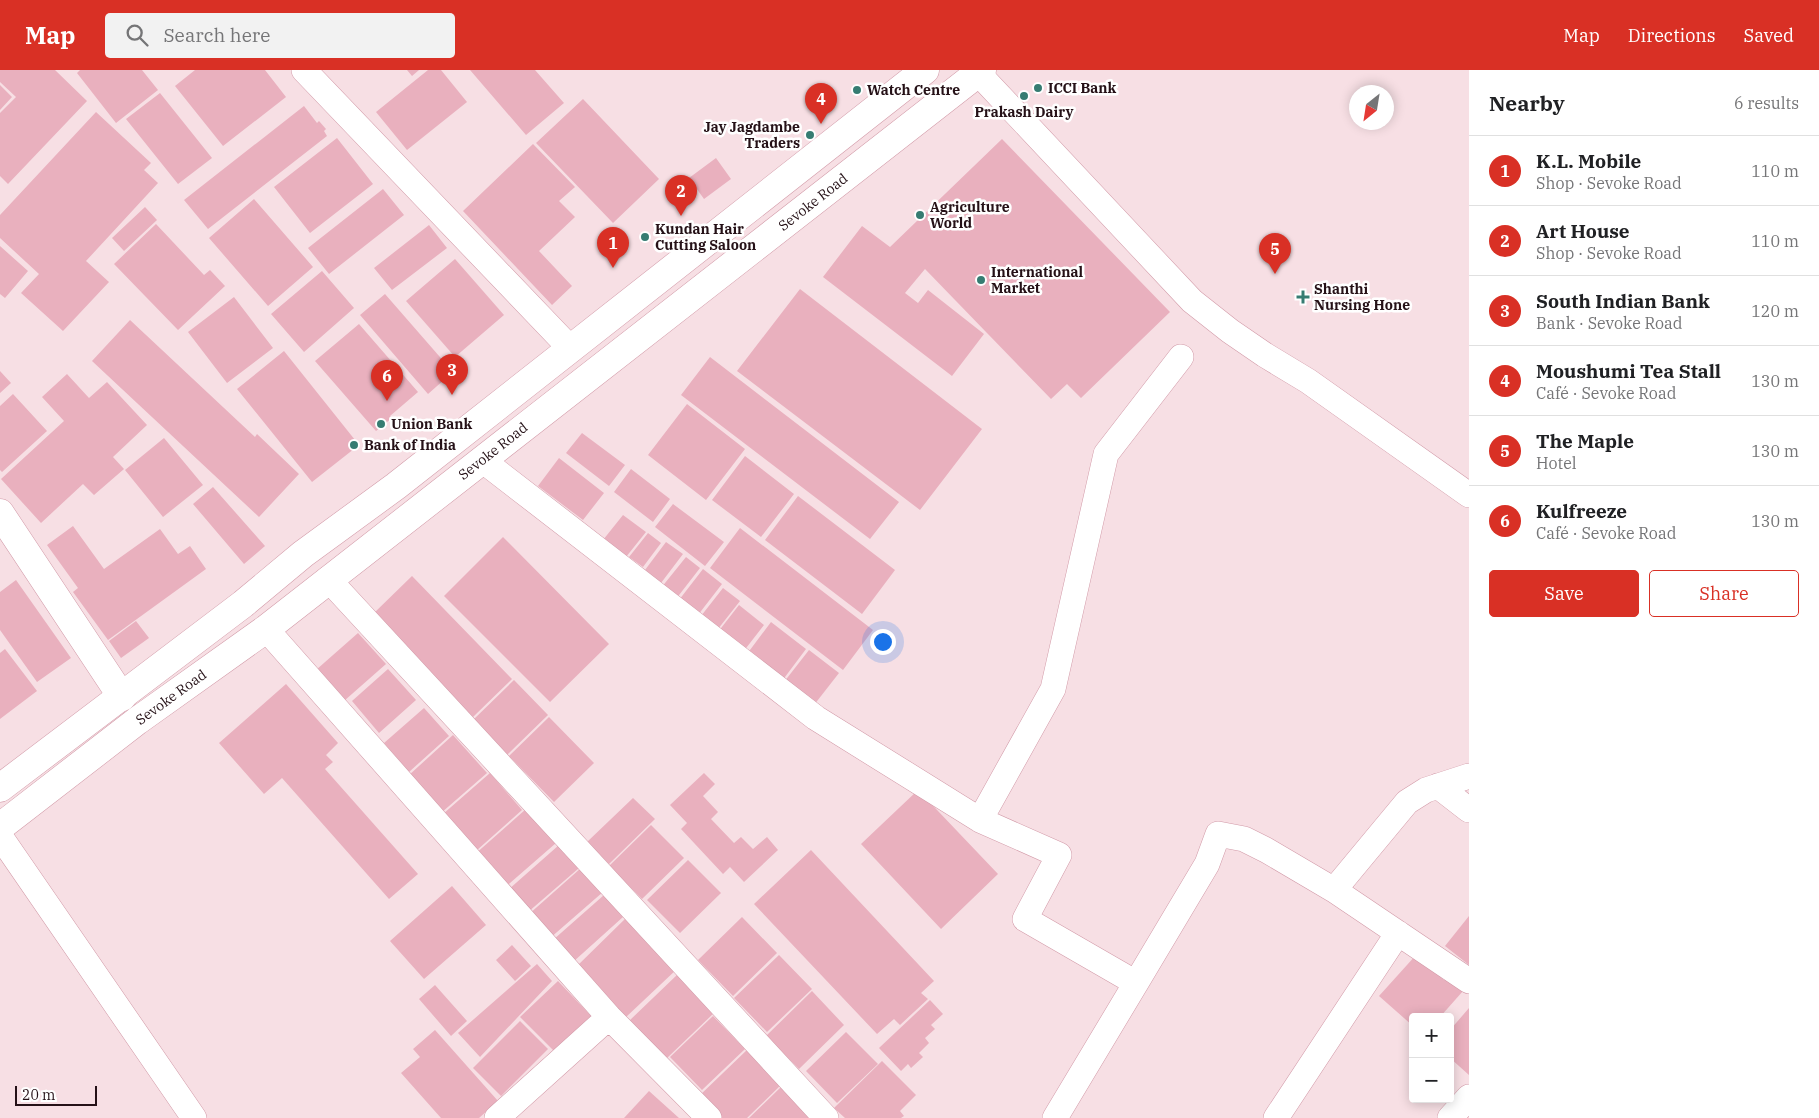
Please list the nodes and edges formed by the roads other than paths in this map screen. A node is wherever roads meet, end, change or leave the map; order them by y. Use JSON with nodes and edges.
{"nodes":[{"id":1,"x":304,"y":70,"type":"edge"},
{"id":2,"x":925,"y":70,"type":"edge"},
{"id":3,"x":980,"y":72,"type":"edge"},
{"id":4,"x":570,"y":349,"type":"junction"},
{"id":5,"x":1181,"y":357,"type":"dead end"},
{"id":6,"x":592,"y":374,"type":"junction"},
{"id":7,"x":482,"y":460,"type":"junction"},
{"id":8,"x":1469,"y":494,"type":"edge"},
{"id":9,"x":0,"y":513,"type":"edge"},
{"id":10,"x":328,"y":579,"type":"junction"},
{"id":11,"x":266,"y":629,"type":"junction"},
{"id":12,"x":122,"y":697,"type":"junction"},
{"id":13,"x":137,"y":721,"type":"junction"},
{"id":14,"x":1469,"y":776,"type":"edge"},
{"id":15,"x":1438,"y":786,"type":"junction"},
{"id":16,"x":0,"y":788,"type":"edge"},
{"id":17,"x":1469,"y":810,"type":"edge"},
{"id":18,"x":980,"y":820,"type":"junction"},
{"id":19,"x":0,"y":827,"type":"edge"},
{"id":20,"x":0,"y":836,"type":"edge"},
{"id":21,"x":1334,"y":890,"type":"junction"},
{"id":22,"x":1398,"y":933,"type":"junction"},
{"id":23,"x":1469,"y":981,"type":"edge"},
{"id":24,"x":1136,"y":983,"type":"junction"},
{"id":25,"x":609,"y":1017,"type":"junction"},
{"id":26,"x":1469,"y":1097,"type":"edge"},
{"id":27,"x":194,"y":1118,"type":"edge"},
{"id":28,"x":497,"y":1118,"type":"edge"},
{"id":29,"x":709,"y":1118,"type":"edge"},
{"id":30,"x":826,"y":1118,"type":"edge"},
{"id":31,"x":1055,"y":1118,"type":"edge"},
{"id":32,"x":1276,"y":1118,"type":"edge"},
{"id":33,"x":1450,"y":1118,"type":"edge"}],
"edges":[{"from":1,"to":4,"type":"street"},
{"from":2,"to":4,"type":"main road"},
{"from":3,"to":6,"type":"main road","name":"Sevoke Road"},
{"from":3,"to":8,"type":"street"},
{"from":4,"to":6,"type":"main road"},
{"from":4,"to":12,"type":"main road"},
{"from":5,"to":18,"type":"street"},
{"from":6,"to":7,"type":"main road","name":"Sevoke Road"},
{"from":7,"to":10,"type":"main road","name":"Sevoke Road"},
{"from":7,"to":18,"type":"street"},
{"from":9,"to":12,"type":"main road"},
{"from":10,"to":11,"type":"main road","name":"Sevoke Road"},
{"from":10,"to":30,"type":"street"},
{"from":11,"to":13,"type":"main road","name":"Sevoke Road"},
{"from":11,"to":25,"type":"street"},
{"from":12,"to":13,"type":"main road"},
{"from":12,"to":16,"type":"main road"},
{"from":13,"to":19,"type":"main road","name":"Sevoke Road"},
{"from":14,"to":15,"type":"street"},
{"from":15,"to":17,"type":"street"},
{"from":15,"to":21,"type":"street"},
{"from":18,"to":24,"type":"street"},
{"from":20,"to":27,"type":"street"},
{"from":21,"to":22,"type":"street"},
{"from":21,"to":24,"type":"street"},
{"from":22,"to":23,"type":"street"},
{"from":22,"to":32,"type":"street"},
{"from":24,"to":31,"type":"street"},
{"from":25,"to":28,"type":"street"},
{"from":25,"to":29,"type":"street"},
{"from":26,"to":33,"type":"street"}]}
